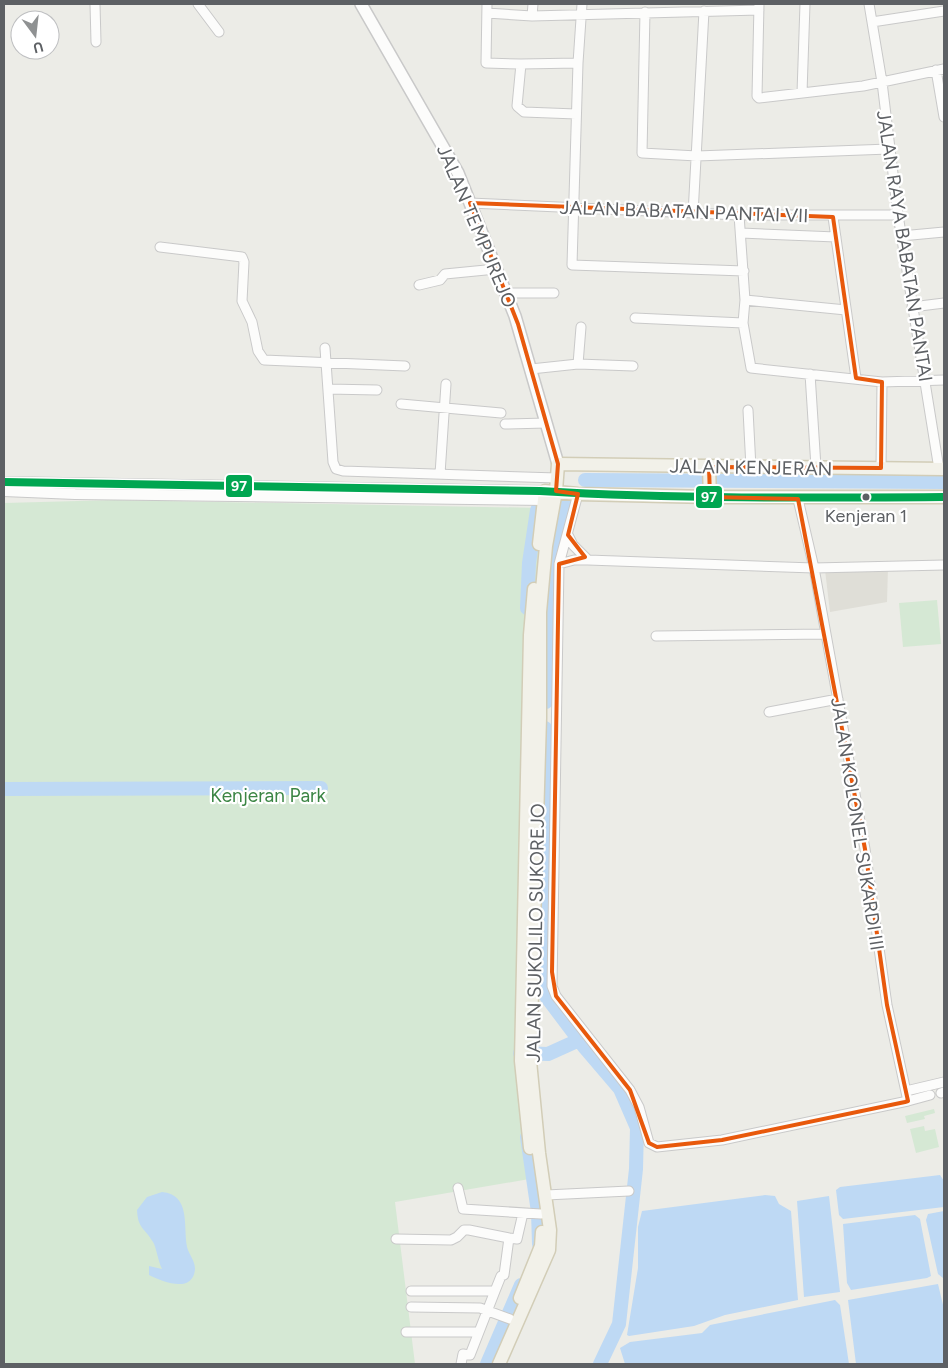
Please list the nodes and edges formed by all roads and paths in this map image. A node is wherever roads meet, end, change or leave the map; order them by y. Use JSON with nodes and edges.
{"nodes":[{"id":1,"x":95,"y":4,"type":"edge"},
{"id":2,"x":198,"y":4,"type":"edge"},
{"id":3,"x":361,"y":4,"type":"edge"},
{"id":4,"x":533,"y":4,"type":"edge"},
{"id":5,"x":582,"y":4,"type":"edge"},
{"id":6,"x":805,"y":4,"type":"edge"},
{"id":7,"x":869,"y":4,"type":"edge"},
{"id":8,"x":759,"y":7,"type":"edge"},
{"id":9,"x":487,"y":9,"type":"edge"},
{"id":10,"x":704,"y":11,"type":"junction"},
{"id":11,"x":944,"y":11,"type":"edge"},
{"id":12,"x":645,"y":12,"type":"junction"},
{"id":13,"x":582,"y":15,"type":"junction"},
{"id":14,"x":532,"y":16,"type":"junction"},
{"id":15,"x":872,"y":22,"type":"junction"},
{"id":16,"x":219,"y":32,"type":"dead end"},
{"id":17,"x":96,"y":42,"type":"dead end"},
{"id":18,"x":578,"y":63,"type":"junction"},
{"id":19,"x":521,"y":64,"type":"junction"},
{"id":20,"x":940,"y":70,"type":"edge"},
{"id":21,"x":882,"y":82,"type":"junction"},
{"id":22,"x":802,"y":93,"type":"junction"},
{"id":23,"x":576,"y":114,"type":"junction"},
{"id":24,"x":944,"y":116,"type":"edge"},
{"id":25,"x":889,"y":149,"type":"junction"},
{"id":26,"x":697,"y":156,"type":"junction"},
{"id":27,"x":470,"y":203,"type":"junction"},
{"id":28,"x":572,"y":207,"type":"junction"},
{"id":29,"x":693,"y":214,"type":"junction"},
{"id":30,"x":739,"y":215,"type":"junction"},
{"id":31,"x":898,"y":215,"type":"junction"},
{"id":32,"x":833,"y":217,"type":"junction"},
{"id":33,"x":944,"y":232,"type":"edge"},
{"id":34,"x":741,"y":233,"type":"junction"},
{"id":35,"x":902,"y":236,"type":"junction"},
{"id":36,"x":836,"y":237,"type":"junction"},
{"id":37,"x":160,"y":247,"type":"dead end"},
{"id":38,"x":496,"y":269,"type":"junction"},
{"id":39,"x":744,"y":271,"type":"junction"},
{"id":40,"x":419,"y":285,"type":"dead end"},
{"id":41,"x":506,"y":293,"type":"junction"},
{"id":42,"x":554,"y":293,"type":"dead end"},
{"id":43,"x":745,"y":300,"type":"junction"},
{"id":44,"x":944,"y":303,"type":"edge"},
{"id":45,"x":912,"y":307,"type":"junction"},
{"id":46,"x":846,"y":310,"type":"junction"},
{"id":47,"x":635,"y":318,"type":"dead end"},
{"id":48,"x":743,"y":323,"type":"junction"},
{"id":49,"x":581,"y":327,"type":"dead end"},
{"id":50,"x":325,"y":348,"type":"dead end"},
{"id":51,"x":325,"y":364,"type":"junction"},
{"id":52,"x":578,"y":364,"type":"junction"},
{"id":53,"x":405,"y":366,"type":"dead end"},
{"id":54,"x":633,"y":366,"type":"dead end"},
{"id":55,"x":531,"y":369,"type":"junction"},
{"id":56,"x":810,"y":374,"type":"junction"},
{"id":57,"x":856,"y":378,"type":"junction"},
{"id":58,"x":944,"y":380,"type":"edge"},
{"id":59,"x":882,"y":382,"type":"junction"},
{"id":60,"x":926,"y":382,"type":"junction"},
{"id":61,"x":446,"y":384,"type":"dead end"},
{"id":62,"x":328,"y":389,"type":"junction"},
{"id":63,"x":377,"y":390,"type":"dead end"},
{"id":64,"x":401,"y":404,"type":"dead end"},
{"id":65,"x":443,"y":408,"type":"junction"},
{"id":66,"x":748,"y":410,"type":"dead end"},
{"id":67,"x":501,"y":413,"type":"dead end"},
{"id":68,"x":546,"y":423,"type":"junction"},
{"id":69,"x":505,"y":424,"type":"dead end"},
{"id":70,"x":558,"y":464,"type":"junction"},
{"id":71,"x":816,"y":467,"type":"junction"},
{"id":72,"x":710,"y":468,"type":"junction"},
{"id":73,"x":751,"y":468,"type":"junction"},
{"id":74,"x":881,"y":468,"type":"junction"},
{"id":75,"x":942,"y":469,"type":"edge"},
{"id":76,"x":440,"y":474,"type":"junction"},
{"id":77,"x":557,"y":478,"type":"junction"},
{"id":78,"x":4,"y":482,"type":"edge"},
{"id":79,"x":4,"y":491,"type":"edge"},
{"id":80,"x":578,"y":494,"type":"junction"},
{"id":81,"x":550,"y":496,"type":"junction"},
{"id":82,"x":710,"y":496,"type":"junction"},
{"id":83,"x":944,"y":497,"type":"edge"},
{"id":84,"x":798,"y":498,"type":"junction"},
{"id":85,"x":568,"y":535,"type":"junction"},
{"id":86,"x":588,"y":560,"type":"junction"},
{"id":87,"x":559,"y":564,"type":"junction"},
{"id":88,"x":944,"y":565,"type":"edge"},
{"id":89,"x":814,"y":568,"type":"junction"},
{"id":90,"x":826,"y":634,"type":"junction"},
{"id":91,"x":656,"y":636,"type":"dead end"},
{"id":92,"x":838,"y":699,"type":"junction"},
{"id":93,"x":769,"y":712,"type":"dead end"},
{"id":94,"x":526,"y":1061,"type":"junction"},
{"id":95,"x":944,"y":1082,"type":"edge"},
{"id":96,"x":906,"y":1091,"type":"junction"},
{"id":97,"x":930,"y":1096,"type":"dead end"},
{"id":98,"x":908,"y":1100,"type":"junction"},
{"id":99,"x":458,"y":1188,"type":"dead end"},
{"id":100,"x":630,"y":1191,"type":"dead end"},
{"id":101,"x":546,"y":1196,"type":"junction"},
{"id":102,"x":523,"y":1213,"type":"junction"},
{"id":103,"x":538,"y":1214,"type":"junction"},
{"id":104,"x":546,"y":1230,"type":"junction"},
{"id":105,"x":509,"y":1238,"type":"junction"},
{"id":106,"x":396,"y":1239,"type":"dead end"},
{"id":107,"x":411,"y":1290,"type":"dead end"},
{"id":108,"x":495,"y":1291,"type":"junction"},
{"id":109,"x":410,"y":1307,"type":"dead end"},
{"id":110,"x":487,"y":1309,"type":"junction"},
{"id":111,"x":506,"y":1317,"type":"junction"},
{"id":112,"x":406,"y":1332,"type":"dead end"},
{"id":113,"x":478,"y":1332,"type":"junction"},
{"id":114,"x":461,"y":1364,"type":"edge"},
{"id":115,"x":491,"y":1364,"type":"edge"},
{"id":116,"x":499,"y":1364,"type":"edge"}],
"edges":[{"from":1,"to":17,"type":"street"},
{"from":2,"to":16,"type":"street"},
{"from":3,"to":27,"type":"main road","name":"JALAN TEMPUREJO"},
{"from":4,"to":14,"type":"street"},
{"from":5,"to":13,"type":"street"},
{"from":6,"to":22,"type":"street"},
{"from":7,"to":15,"type":"street","name":"JALAN RAYA BABATAN PANTAI"},
{"from":8,"to":10,"type":"street"},
{"from":8,"to":22,"type":"street"},
{"from":9,"to":14,"type":"street"},
{"from":9,"to":19,"type":"street"},
{"from":10,"to":12,"type":"street"},
{"from":10,"to":26,"type":"street"},
{"from":11,"to":15,"type":"street"},
{"from":12,"to":13,"type":"street"},
{"from":12,"to":26,"type":"street"},
{"from":13,"to":14,"type":"street"},
{"from":13,"to":18,"type":"street"},
{"from":15,"to":21,"type":"street","name":"JALAN RAYA BABATAN PANTAI"},
{"from":18,"to":19,"type":"street"},
{"from":18,"to":23,"type":"street"},
{"from":19,"to":23,"type":"street"},
{"from":20,"to":21,"type":"street"},
{"from":20,"to":24,"type":"street"},
{"from":21,"to":22,"type":"street"},
{"from":21,"to":25,"type":"street","name":"JALAN RAYA BABATAN PANTAI"},
{"from":23,"to":28,"type":"street"},
{"from":25,"to":26,"type":"street"},
{"from":25,"to":31,"type":"street","name":"JALAN RAYA BABATAN PANTAI"},
{"from":26,"to":29,"type":"street"},
{"from":27,"to":28,"type":"street","name":"JALAN BABATAN PANTAI VII"},
{"from":27,"to":38,"type":"main road","name":"JALAN TEMPUREJO"},
{"from":28,"to":29,"type":"street","name":"JALAN BABATAN PANTAI VII"},
{"from":28,"to":39,"type":"street"},
{"from":29,"to":30,"type":"street","name":"JALAN BABATAN PANTAI VII"},
{"from":30,"to":32,"type":"street","name":"JALAN BABATAN PANTAI VII"},
{"from":30,"to":34,"type":"street"},
{"from":31,"to":32,"type":"street","name":"JALAN BABATAN PANTAI VII"},
{"from":31,"to":35,"type":"street","name":"JALAN RAYA BABATAN PANTAI"},
{"from":32,"to":36,"type":"street"},
{"from":33,"to":35,"type":"street"},
{"from":34,"to":36,"type":"street"},
{"from":34,"to":39,"type":"street"},
{"from":35,"to":45,"type":"street","name":"JALAN RAYA BABATAN PANTAI"},
{"from":36,"to":46,"type":"street"},
{"from":37,"to":51,"type":"street"},
{"from":38,"to":40,"type":"street"},
{"from":38,"to":41,"type":"main road","name":"JALAN TEMPUREJO"},
{"from":39,"to":43,"type":"street"},
{"from":41,"to":42,"type":"street"},
{"from":41,"to":55,"type":"main road","name":"JALAN TEMPUREJO"},
{"from":43,"to":46,"type":"street"},
{"from":43,"to":48,"type":"street"},
{"from":44,"to":45,"type":"street"},
{"from":45,"to":60,"type":"street","name":"JALAN RAYA BABATAN PANTAI"},
{"from":46,"to":57,"type":"street"},
{"from":47,"to":48,"type":"street"},
{"from":48,"to":56,"type":"street"},
{"from":49,"to":52,"type":"street"},
{"from":50,"to":51,"type":"street"},
{"from":51,"to":53,"type":"street"},
{"from":51,"to":62,"type":"street"},
{"from":52,"to":54,"type":"street"},
{"from":52,"to":55,"type":"street"},
{"from":55,"to":68,"type":"main road","name":"JALAN TEMPUREJO"},
{"from":56,"to":57,"type":"street"},
{"from":56,"to":71,"type":"street"},
{"from":57,"to":59,"type":"street"},
{"from":58,"to":60,"type":"street"},
{"from":59,"to":60,"type":"street"},
{"from":59,"to":74,"type":"street"},
{"from":60,"to":75,"type":"street","name":"JALAN RAYA BABATAN PANTAI"},
{"from":61,"to":65,"type":"street"},
{"from":62,"to":63,"type":"street"},
{"from":62,"to":76,"type":"street"},
{"from":64,"to":65,"type":"street"},
{"from":65,"to":67,"type":"street"},
{"from":65,"to":76,"type":"street"},
{"from":66,"to":73,"type":"street"},
{"from":68,"to":69,"type":"street"},
{"from":68,"to":70,"type":"main road","name":"JALAN TEMPUREJO"},
{"from":70,"to":72,"type":"main road","name":"JALAN KENJERAN"},
{"from":70,"to":77,"type":"main road","name":"JALAN SUKOLILO SUKOREJO"},
{"from":71,"to":73,"type":"main road","name":"JALAN KENJERAN"},
{"from":71,"to":74,"type":"main road","name":"JALAN KENJERAN"},
{"from":72,"to":73,"type":"main road","name":"JALAN KENJERAN"},
{"from":72,"to":82,"type":"main road"},
{"from":74,"to":75,"type":"main road","name":"JALAN KENJERAN"},
{"from":76,"to":77,"type":"street"},
{"from":77,"to":81,"type":"main road","name":"JALAN SUKOLILO SUKOREJO"},
{"from":78,"to":81,"type":"street"},
{"from":79,"to":81,"type":"street"},
{"from":80,"to":81,"type":"main road","name":"JALAN KENJERAN"},
{"from":80,"to":82,"type":"main road","name":"JALAN KENJERAN"},
{"from":80,"to":85,"type":"street"},
{"from":81,"to":94,"type":"main road","name":"JALAN SUKOLILO SUKOREJO"},
{"from":82,"to":84,"type":"main road","name":"JALAN KENJERAN"},
{"from":83,"to":84,"type":"main road","name":"JALAN KENJERAN"},
{"from":84,"to":89,"type":"street","name":"JALAN KOLONEL SUKARDI III"},
{"from":85,"to":86,"type":"street"},
{"from":85,"to":87,"type":"street"},
{"from":86,"to":87,"type":"street"},
{"from":86,"to":89,"type":"street"},
{"from":87,"to":98,"type":"street"},
{"from":88,"to":89,"type":"street"},
{"from":89,"to":90,"type":"street","name":"JALAN KOLONEL SUKARDI III"},
{"from":90,"to":91,"type":"street"},
{"from":90,"to":92,"type":"street","name":"JALAN KOLONEL SUKARDI III"},
{"from":92,"to":93,"type":"street"},
{"from":92,"to":96,"type":"street","name":"JALAN KOLONEL SUKARDI III"},
{"from":94,"to":101,"type":"main road","name":"JALAN SUKOLILO SUKOREJO"},
{"from":94,"to":103,"type":"main road","name":"JALAN SUKOLILO SUKOREJO"},
{"from":95,"to":96,"type":"street"},
{"from":96,"to":98,"type":"street","name":"JALAN KOLONEL SUKARDI III"},
{"from":97,"to":98,"type":"street"},
{"from":99,"to":102,"type":"street"},
{"from":100,"to":101,"type":"street"},
{"from":101,"to":104,"type":"main road","name":"JALAN SUKOLILO SUKOREJO"},
{"from":102,"to":103,"type":"street"},
{"from":102,"to":105,"type":"street"},
{"from":103,"to":104,"type":"main road","name":"JALAN SUKOLILO SUKOREJO"},
{"from":104,"to":111,"type":"main road","name":"JALAN SUKOLILO SUKOREJO"},
{"from":104,"to":116,"type":"main road","name":"JALAN SUKOLILO SUKOREJO"},
{"from":105,"to":106,"type":"street"},
{"from":105,"to":108,"type":"street"},
{"from":107,"to":108,"type":"street"},
{"from":108,"to":110,"type":"street"},
{"from":109,"to":110,"type":"street"},
{"from":110,"to":111,"type":"street"},
{"from":110,"to":113,"type":"street"},
{"from":111,"to":115,"type":"main road","name":"JALAN SUKOLILO SUKOREJO"},
{"from":112,"to":113,"type":"street"},
{"from":113,"to":114,"type":"street"}]}
